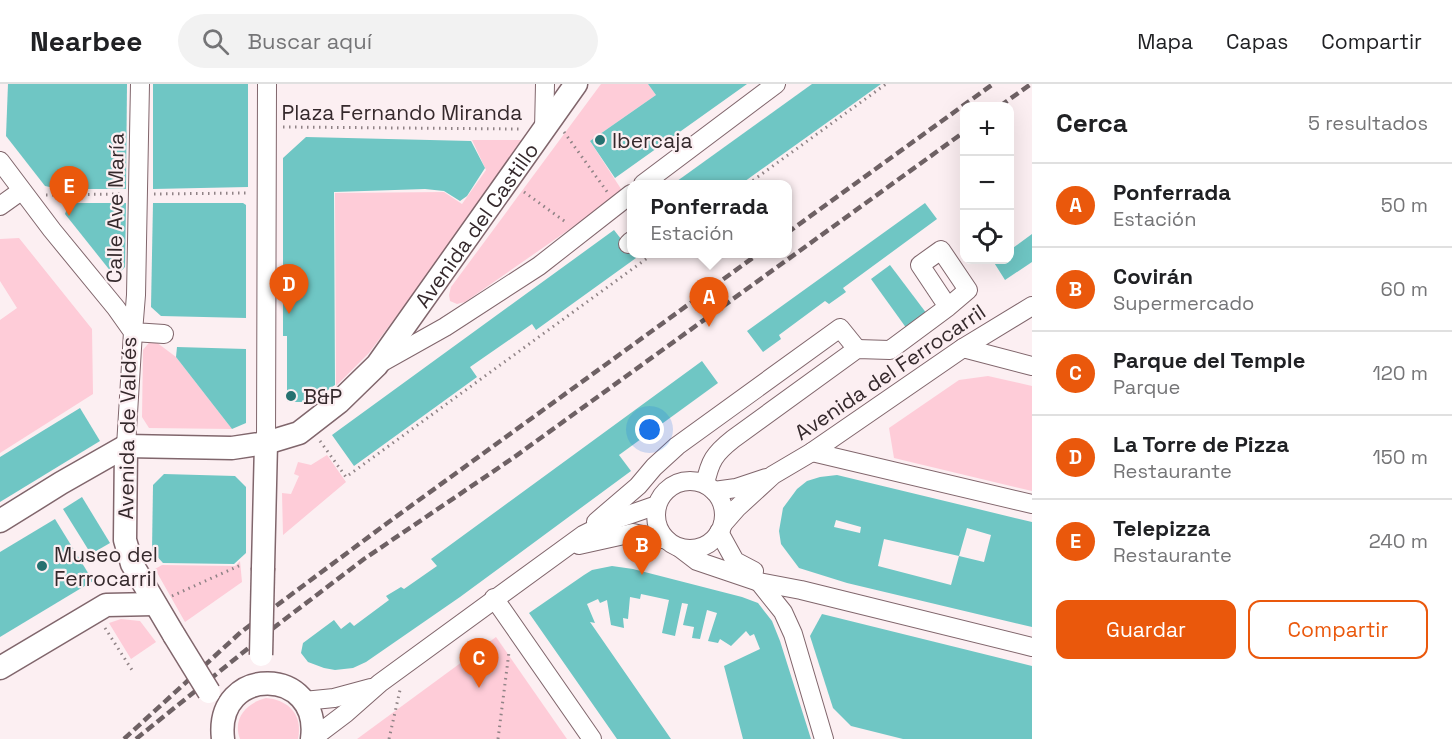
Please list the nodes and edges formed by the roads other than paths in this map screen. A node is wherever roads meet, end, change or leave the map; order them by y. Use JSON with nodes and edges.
{"nodes":[{"id":1,"x":141,"y":84,"type":"edge"},
{"id":2,"x":267,"y":84,"type":"edge"},
{"id":3,"x":545,"y":84,"type":"edge"},
{"id":4,"x":549,"y":84,"type":"edge"},
{"id":5,"x":776,"y":84,"type":"edge"},
{"id":6,"x":574,"y":86,"type":"edge"},
{"id":7,"x":548,"y":123,"type":"junction"},
{"id":8,"x":0,"y":161,"type":"edge"},
{"id":9,"x":648,"y":180,"type":"edge"},
{"id":10,"x":21,"y":191,"type":"junction"},
{"id":11,"x":626,"y":201,"type":"edge"},
{"id":12,"x":0,"y":206,"type":"edge"},
{"id":13,"x":1032,"y":306,"type":"edge"},
{"id":14,"x":948,"y":307,"type":"dead end"},
{"id":15,"x":133,"y":332,"type":"junction"},
{"id":16,"x":164,"y":334,"type":"dead end"},
{"id":17,"x":963,"y":348,"type":"junction"},
{"id":18,"x":857,"y":349,"type":"junction"},
{"id":19,"x":377,"y":365,"type":"junction"},
{"id":20,"x":1032,"y":366,"type":"edge"},
{"id":21,"x":718,"y":418,"type":"junction"},
{"id":22,"x":304,"y":429,"type":"junction"},
{"id":23,"x":689,"y":438,"type":"junction"},
{"id":24,"x":733,"y":439,"type":"junction"},
{"id":25,"x":266,"y":443,"type":"junction"},
{"id":26,"x":126,"y":446,"type":"junction"},
{"id":27,"x":232,"y":448,"type":"junction"},
{"id":28,"x":812,"y":452,"type":"junction"},
{"id":29,"x":266,"y":474,"type":"junction"},
{"id":30,"x":773,"y":475,"type":"junction"},
{"id":31,"x":710,"y":488,"type":"junction"},
{"id":32,"x":668,"y":489,"type":"junction"},
{"id":33,"x":1032,"y":504,"type":"edge"},
{"id":34,"x":657,"y":505,"type":"junction"},
{"id":35,"x":0,"y":521,"type":"edge"},
{"id":36,"x":721,"y":528,"type":"junction"},
{"id":37,"x":583,"y":535,"type":"junction"},
{"id":38,"x":673,"y":544,"type":"junction"},
{"id":39,"x":562,"y":549,"type":"junction"},
{"id":40,"x":759,"y":582,"type":"junction"},
{"id":41,"x":801,"y":590,"type":"junction"},
{"id":42,"x":494,"y":598,"type":"junction"},
{"id":43,"x":154,"y":604,"type":"junction"},
{"id":44,"x":1032,"y":647,"type":"edge"},
{"id":45,"x":0,"y":668,"type":"edge"},
{"id":46,"x":268,"y":682,"type":"junction"},
{"id":47,"x":376,"y":687,"type":"junction"},
{"id":48,"x":304,"y":700,"type":"junction"},
{"id":49,"x":225,"y":713,"type":"junction"},
{"id":50,"x":312,"y":738,"type":"edge"},
{"id":51,"x":223,"y":739,"type":"edge"},
{"id":52,"x":592,"y":739,"type":"edge"},
{"id":53,"x":824,"y":739,"type":"edge"}],
"edges":[{"from":1,"to":15,"type":"street","name":"Calle Ave María"},
{"from":2,"to":25,"type":"street"},
{"from":3,"to":7,"type":"street"},
{"from":4,"to":6,"type":"street"},
{"from":5,"to":9,"type":"street"},
{"from":6,"to":7,"type":"main road","name":"Avenida del Castillo"},
{"from":7,"to":19,"type":"main road","name":"Avenida del Castillo"},
{"from":8,"to":10,"type":"street","name":"Avenida de Valdés"},
{"from":10,"to":12,"type":"street"},
{"from":10,"to":15,"type":"street","name":"Avenida de Valdés"},
{"from":11,"to":19,"type":"street","name":"Avenida del Castillo"},
{"from":13,"to":17,"type":"street","name":"Avenida del Ferrocarril"},
{"from":14,"to":18,"type":"street"},
{"from":15,"to":16,"type":"street"},
{"from":15,"to":26,"type":"street","name":"Avenida de Valdés"},
{"from":17,"to":20,"type":"street"},
{"from":17,"to":28,"type":"street","name":"Avenida del Ferrocarril"},
{"from":18,"to":21,"type":"street"},
{"from":18,"to":24,"type":"street"},
{"from":19,"to":22,"type":"main road","name":"Avenida del Castillo"},
{"from":21,"to":23,"type":"street"},
{"from":21,"to":24,"type":"street"},
{"from":22,"to":25,"type":"main road","name":"Avenida del Castillo"},
{"from":22,"to":29,"type":"main road"},
{"from":23,"to":32,"type":"street"},
{"from":23,"to":37,"type":"street"},
{"from":24,"to":31,"type":"street"},
{"from":25,"to":27,"type":"main road","name":"Avenida del Castillo"},
{"from":25,"to":29,"type":"main road"},
{"from":26,"to":27,"type":"main road","name":"Avenida del Castillo"},
{"from":26,"to":35,"type":"main road"},
{"from":26,"to":43,"type":"main road","name":"Avenida de Valdés"},
{"from":27,"to":29,"type":"main road"},
{"from":28,"to":30,"type":"street","name":"Avenida del Ferrocarril"},
{"from":28,"to":33,"type":"street"},
{"from":29,"to":46,"type":"main road","bridge":true},
{"from":30,"to":31,"type":"street","name":"Avenida del Ferrocarril"},
{"from":30,"to":36,"type":"street","name":"Avenida del Ferrocarril"},
{"from":31,"to":32,"type":"street"},
{"from":31,"to":36,"type":"street"},
{"from":32,"to":34,"type":"street"},
{"from":34,"to":37,"type":"street"},
{"from":34,"to":38,"type":"street"},
{"from":36,"to":38,"type":"street"},
{"from":36,"to":41,"type":"street"},
{"from":37,"to":39,"type":"street"},
{"from":38,"to":39,"type":"street"},
{"from":38,"to":40,"type":"street"},
{"from":39,"to":42,"type":"street"},
{"from":40,"to":41,"type":"street"},
{"from":40,"to":53,"type":"street"},
{"from":41,"to":44,"type":"street"},
{"from":42,"to":47,"type":"street"},
{"from":42,"to":52,"type":"street"},
{"from":43,"to":45,"type":"main road"},
{"from":43,"to":49,"type":"main road","name":"Avenida de Valdés","bridge":true},
{"from":46,"to":48,"type":"main road"},
{"from":46,"to":49,"type":"main road"},
{"from":47,"to":48,"type":"street"},
{"from":47,"to":50,"type":"street"},
{"from":48,"to":50,"type":"main road"},
{"from":49,"to":51,"type":"main road"}]}
